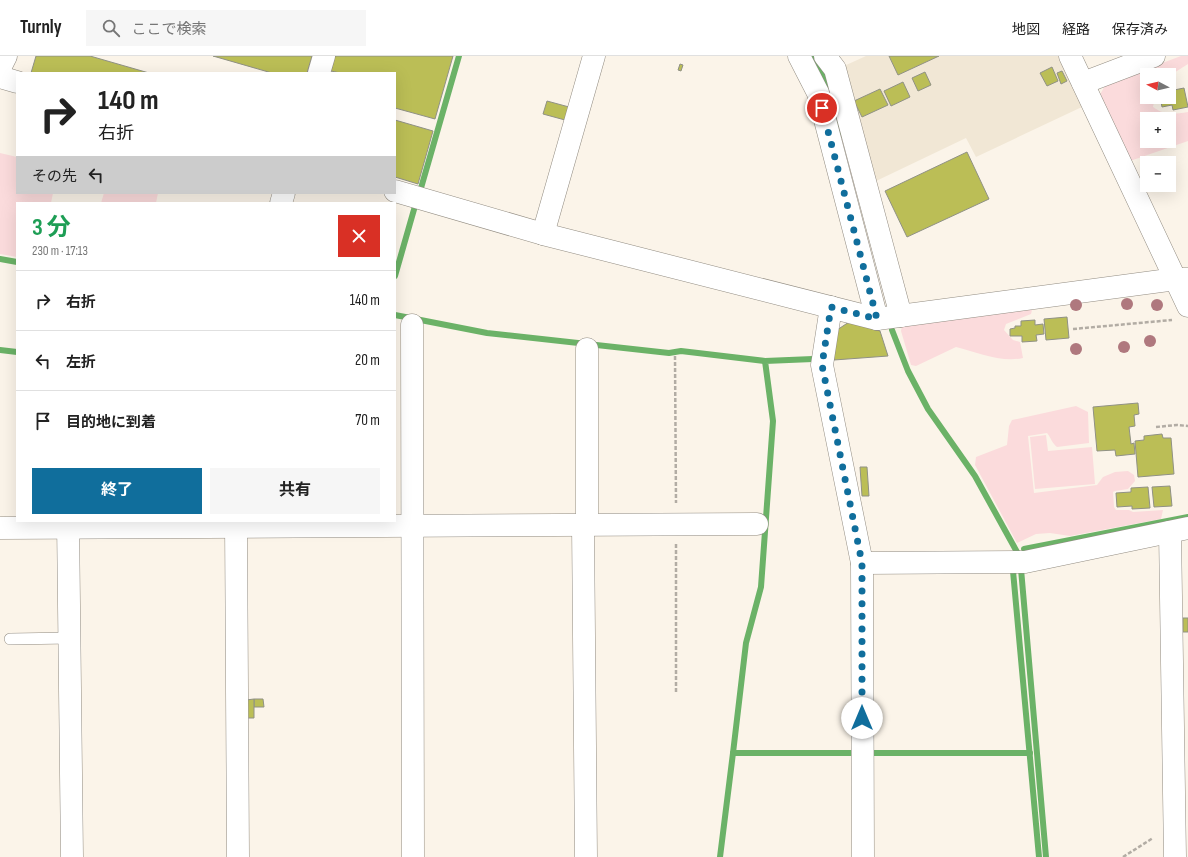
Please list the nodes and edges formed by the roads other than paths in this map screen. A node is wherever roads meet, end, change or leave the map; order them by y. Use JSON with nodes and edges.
{"nodes":[{"id":1,"x":6,"y":56,"type":"edge"},
{"id":2,"x":324,"y":56,"type":"edge"},
{"id":3,"x":594,"y":56,"type":"edge"},
{"id":4,"x":799,"y":56,"type":"edge"},
{"id":5,"x":825,"y":56,"type":"edge"},
{"id":6,"x":1070,"y":56,"type":"edge"},
{"id":7,"x":1154,"y":56,"type":"edge"},
{"id":8,"x":0,"y":68,"type":"edge"},
{"id":9,"x":319,"y":72,"type":"edge"},
{"id":10,"x":0,"y":77,"type":"edge"},
{"id":11,"x":16,"y":82,"type":"edge"},
{"id":12,"x":1083,"y":83,"type":"junction"},
{"id":13,"x":396,"y":191,"type":"edge"},
{"id":14,"x":543,"y":234,"type":"junction"},
{"id":15,"x":1182,"y":279,"type":"edge"},
{"id":16,"x":831,"y":307,"type":"junction"},
{"id":17,"x":1180,"y":313,"type":"edge"},
{"id":18,"x":901,"y":316,"type":"junction"},
{"id":19,"x":877,"y":319,"type":"junction"},
{"id":20,"x":412,"y":325,"type":"dead end"},
{"id":21,"x":586,"y":349,"type":"dead end"},
{"id":22,"x":69,"y":524,"type":"edge"},
{"id":23,"x":236,"y":524,"type":"edge"},
{"id":24,"x":757,"y":524,"type":"dead end"},
{"id":25,"x":585,"y":525,"type":"junction"},
{"id":26,"x":412,"y":526,"type":"junction"},
{"id":27,"x":0,"y":528,"type":"edge"},
{"id":28,"x":1179,"y":530,"type":"edge"},
{"id":29,"x":862,"y":563,"type":"junction"},
{"id":30,"x":70,"y":638,"type":"junction"},
{"id":31,"x":10,"y":640,"type":"dead end"},
{"id":32,"x":72,"y":857,"type":"edge"},
{"id":33,"x":238,"y":857,"type":"edge"},
{"id":34,"x":413,"y":857,"type":"edge"},
{"id":35,"x":586,"y":857,"type":"edge"},
{"id":36,"x":863,"y":857,"type":"edge"},
{"id":37,"x":1175,"y":857,"type":"edge"}],
"edges":[{"from":1,"to":8,"type":"street"},
{"from":2,"to":9,"type":"street"},
{"from":3,"to":14,"type":"street"},
{"from":4,"to":19,"type":"street"},
{"from":5,"to":18,"type":"street"},
{"from":6,"to":12,"type":"street"},
{"from":7,"to":12,"type":"street"},
{"from":10,"to":11,"type":"street"},
{"from":12,"to":15,"type":"street"},
{"from":13,"to":14,"type":"street"},
{"from":14,"to":16,"type":"street"},
{"from":15,"to":17,"type":"street"},
{"from":15,"to":18,"type":"street"},
{"from":16,"to":19,"type":"street"},
{"from":16,"to":29,"type":"street"},
{"from":18,"to":19,"type":"street"},
{"from":20,"to":26,"type":"street"},
{"from":21,"to":25,"type":"street"},
{"from":22,"to":23,"type":"street"},
{"from":22,"to":27,"type":"street"},
{"from":22,"to":30,"type":"street"},
{"from":23,"to":26,"type":"street"},
{"from":23,"to":33,"type":"street"},
{"from":24,"to":25,"type":"street"},
{"from":25,"to":26,"type":"street"},
{"from":25,"to":35,"type":"street"},
{"from":26,"to":34,"type":"street"},
{"from":28,"to":29,"type":"street"},
{"from":28,"to":37,"type":"street"},
{"from":29,"to":36,"type":"street"},
{"from":30,"to":31,"type":"lane"},
{"from":30,"to":32,"type":"street"}]}
